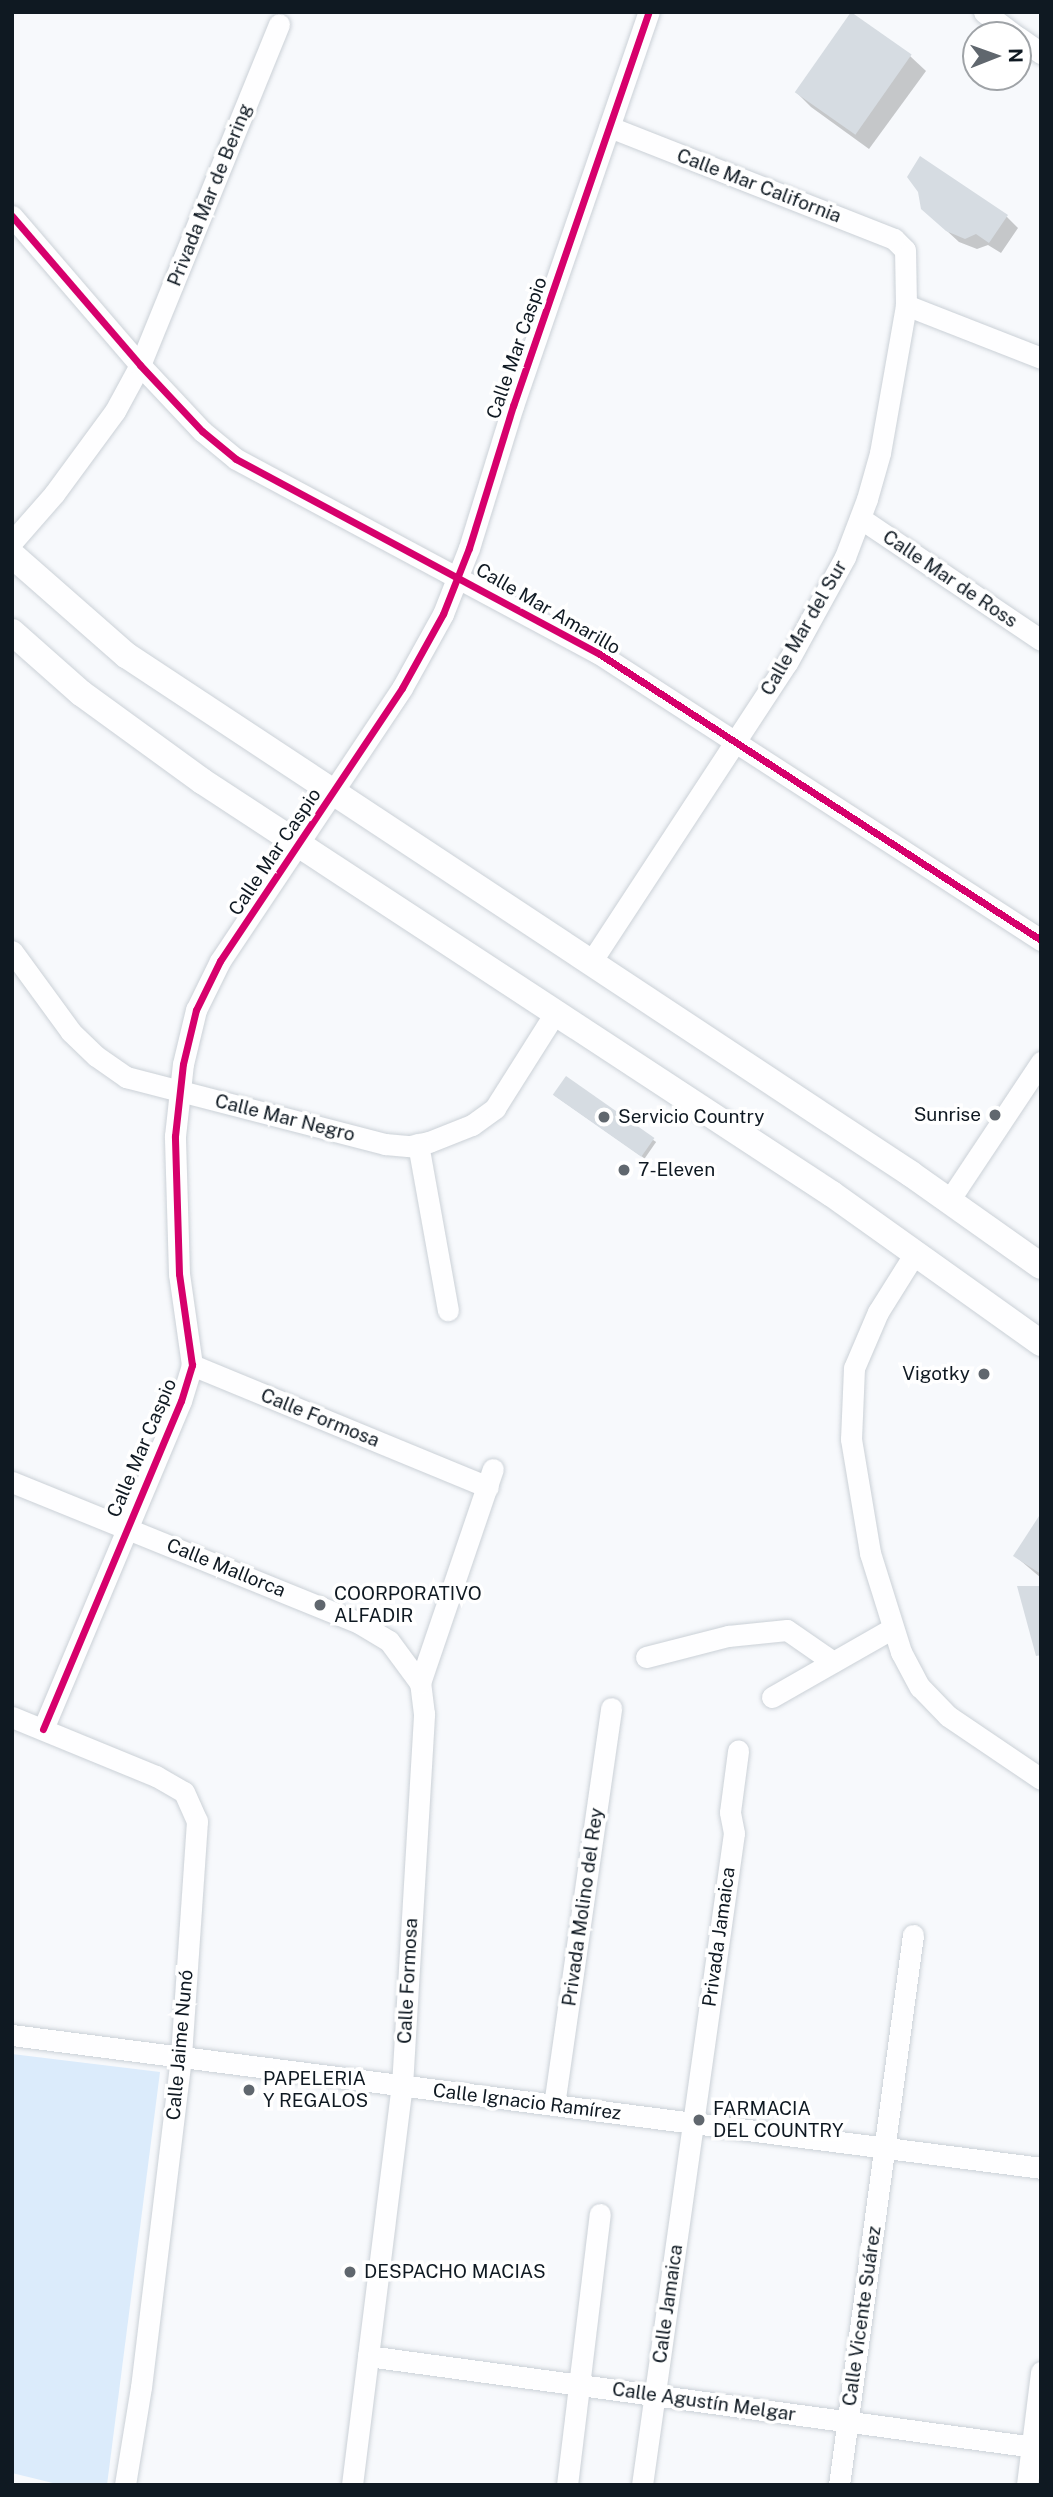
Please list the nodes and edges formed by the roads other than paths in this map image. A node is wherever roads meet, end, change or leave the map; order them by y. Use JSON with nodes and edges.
{"nodes":[{"id":1,"x":649,"y":12,"type":"edge"},
{"id":2,"x":279,"y":24,"type":"dead end"},
{"id":3,"x":609,"y":127,"type":"junction"},
{"id":4,"x":12,"y":216,"type":"edge"},
{"id":5,"x":905,"y":250,"type":"joint"},
{"id":6,"x":906,"y":305,"type":"junction"},
{"id":7,"x":1041,"y":358,"type":"edge"},
{"id":8,"x":140,"y":365,"type":"junction"},
{"id":9,"x":860,"y":518,"type":"junction"},
{"id":10,"x":12,"y":542,"type":"edge"},
{"id":11,"x":12,"y":555,"type":"edge"},
{"id":12,"x":458,"y":576,"type":"junction"},
{"id":13,"x":12,"y":632,"type":"edge"},
{"id":14,"x":1041,"y":640,"type":"edge"},
{"id":15,"x":735,"y":744,"type":"junction"},
{"id":16,"x":334,"y":793,"type":"junction"},
{"id":17,"x":297,"y":845,"type":"junction"},
{"id":18,"x":1041,"y":940,"type":"edge"},
{"id":19,"x":12,"y":951,"type":"edge"},
{"id":20,"x":591,"y":962,"type":"junction"},
{"id":21,"x":555,"y":1013,"type":"junction"},
{"id":22,"x":1041,"y":1062,"type":"edge"},
{"id":23,"x":179,"y":1092,"type":"junction"},
{"id":24,"x":418,"y":1144,"type":"junction"},
{"id":25,"x":911,"y":1174,"type":"junction"},
{"id":26,"x":956,"y":1190,"type":"junction"},
{"id":27,"x":1041,"y":1252,"type":"edge"},
{"id":28,"x":915,"y":1253,"type":"junction"},
{"id":29,"x":1041,"y":1266,"type":"edge"},
{"id":30,"x":961,"y":1284,"type":"junction"},
{"id":31,"x":448,"y":1310,"type":"dead end"},
{"id":32,"x":1041,"y":1325,"type":"edge"},
{"id":33,"x":1041,"y":1343,"type":"edge"},
{"id":34,"x":192,"y":1365,"type":"junction"},
{"id":35,"x":12,"y":1482,"type":"edge"},
{"id":36,"x":126,"y":1527,"type":"junction"},
{"id":37,"x":893,"y":1628,"type":"junction"},
{"id":38,"x":646,"y":1657,"type":"dead end"},
{"id":39,"x":833,"y":1662,"type":"junction"},
{"id":40,"x":420,"y":1683,"type":"junction"},
{"id":41,"x":772,"y":1697,"type":"dead end"},
{"id":42,"x":611,"y":1708,"type":"dead end"},
{"id":43,"x":12,"y":1717,"type":"edge"},
{"id":44,"x":44,"y":1729,"type":"junction"},
{"id":45,"x":738,"y":1751,"type":"dead end"},
{"id":46,"x":1041,"y":1779,"type":"edge"},
{"id":47,"x":913,"y":1935,"type":"dead end"},
{"id":48,"x":12,"y":2035,"type":"edge"},
{"id":49,"x":181,"y":2057,"type":"junction"},
{"id":50,"x":402,"y":2086,"type":"junction"},
{"id":51,"x":554,"y":2105,"type":"junction"},
{"id":52,"x":693,"y":2123,"type":"junction"},
{"id":53,"x":885,"y":2148,"type":"junction"},
{"id":54,"x":1041,"y":2168,"type":"edge"},
{"id":55,"x":600,"y":2214,"type":"dead end"},
{"id":56,"x":368,"y":2356,"type":"junction"},
{"id":57,"x":1041,"y":2372,"type":"edge"},
{"id":58,"x":581,"y":2385,"type":"junction"},
{"id":59,"x":655,"y":2395,"type":"junction"},
{"id":60,"x":848,"y":2422,"type":"junction"},
{"id":61,"x":1036,"y":2448,"type":"edge"},
{"id":62,"x":125,"y":2485,"type":"edge"},
{"id":63,"x":352,"y":2485,"type":"edge"},
{"id":64,"x":567,"y":2485,"type":"edge"},
{"id":65,"x":642,"y":2485,"type":"edge"},
{"id":66,"x":839,"y":2485,"type":"edge"},
{"id":67,"x":1027,"y":2485,"type":"edge"}],
"edges":[{"from":1,"to":3,"type":"street","name":"Calle Mar Caspio"},
{"from":2,"to":8,"type":"street","name":"Privada Mar de Bering"},
{"from":3,"to":5,"type":"street","name":"Calle Mar California"},
{"from":3,"to":12,"type":"street","name":"Calle Mar Caspio"},
{"from":4,"to":8,"type":"street","name":"Calle Mar Amarillo"},
{"from":5,"to":6,"type":"street","name":"Calle Mar del Sur"},
{"from":6,"to":7,"type":"street"},
{"from":6,"to":9,"type":"street","name":"Calle Mar del Sur"},
{"from":8,"to":10,"type":"street","name":"Privada Mar de Bering"},
{"from":8,"to":12,"type":"street","name":"Calle Mar Amarillo"},
{"from":9,"to":14,"type":"street","name":"Calle Mar de Ross"},
{"from":9,"to":15,"type":"street","name":"Calle Mar del Sur"},
{"from":11,"to":16,"type":"main road"},
{"from":12,"to":15,"type":"street","name":"Calle Mar Amarillo"},
{"from":12,"to":16,"type":"street","name":"Calle Mar Caspio"},
{"from":13,"to":17,"type":"main road"},
{"from":15,"to":18,"type":"street","name":"Calle Mar Amarillo"},
{"from":15,"to":20,"type":"street","name":"Calle Mar del Sur"},
{"from":16,"to":17,"type":"street","name":"Calle Mar Caspio"},
{"from":16,"to":20,"type":"main road"},
{"from":17,"to":21,"type":"main road"},
{"from":17,"to":23,"type":"street","name":"Calle Mar Caspio"},
{"from":19,"to":23,"type":"street","name":"Calle Mar Negro"},
{"from":20,"to":25,"type":"main road"},
{"from":21,"to":24,"type":"street","name":"Calle Mar Negro"},
{"from":21,"to":28,"type":"main road"},
{"from":22,"to":26,"type":"street"},
{"from":23,"to":24,"type":"street","name":"Calle Mar Negro"},
{"from":23,"to":34,"type":"street","name":"Calle Mar Caspio"},
{"from":24,"to":31,"type":"street"},
{"from":25,"to":26,"type":"main road"},
{"from":25,"to":29,"type":"main road"},
{"from":26,"to":27,"type":"main road"},
{"from":28,"to":30,"type":"main road"},
{"from":28,"to":37,"type":"street"},
{"from":30,"to":32,"type":"main road"},
{"from":30,"to":33,"type":"main road"},
{"from":34,"to":36,"type":"street","name":"Calle Mar Caspio"},
{"from":34,"to":40,"type":"street","name":"Calle Formosa"},
{"from":35,"to":36,"type":"street","name":"Calle Mallorca"},
{"from":36,"to":40,"type":"street","name":"Calle Mallorca"},
{"from":36,"to":44,"type":"street","name":"Calle Mar Caspio"},
{"from":37,"to":39,"type":"street"},
{"from":37,"to":46,"type":"street"},
{"from":38,"to":39,"type":"street"},
{"from":39,"to":41,"type":"street"},
{"from":40,"to":50,"type":"street","name":"Calle Formosa"},
{"from":42,"to":51,"type":"street","name":"Privada Molino del Rey"},
{"from":43,"to":44,"type":"street","name":"Calle Jaime Nunó"},
{"from":44,"to":49,"type":"street","name":"Calle Jaime Nunó"},
{"from":45,"to":52,"type":"street","name":"Privada Jamaica"},
{"from":47,"to":53,"type":"street","name":"Calle Vicente Suárez"},
{"from":48,"to":49,"type":"street","name":"Calle Ignacio Ramírez"},
{"from":49,"to":50,"type":"street","name":"Calle Ignacio Ramírez"},
{"from":49,"to":62,"type":"street","name":"Calle Jaime Nunó"},
{"from":50,"to":51,"type":"street","name":"Calle Ignacio Ramírez"},
{"from":50,"to":56,"type":"street","name":"Calle Formosa"},
{"from":51,"to":52,"type":"street","name":"Calle Ignacio Ramírez"},
{"from":52,"to":53,"type":"street","name":"Calle Ignacio Ramírez"},
{"from":52,"to":59,"type":"street","name":"Calle Jamaica"},
{"from":53,"to":54,"type":"street","name":"Calle Ignacio Ramírez"},
{"from":53,"to":60,"type":"street","name":"Calle Vicente Suárez"},
{"from":55,"to":58,"type":"street"},
{"from":56,"to":58,"type":"street","name":"Calle Agustín Melgar"},
{"from":56,"to":63,"type":"street","name":"Calle Formosa"},
{"from":57,"to":61,"type":"street"},
{"from":58,"to":59,"type":"street","name":"Calle Agustín Melgar"},
{"from":58,"to":64,"type":"street"},
{"from":59,"to":60,"type":"street","name":"Calle Agustín Melgar"},
{"from":59,"to":65,"type":"street","name":"Calle Jamaica"},
{"from":60,"to":61,"type":"street","name":"Calle Agustín Melgar"},
{"from":60,"to":66,"type":"street","name":"Calle Vicente Suárez"},
{"from":61,"to":67,"type":"street"}]}
